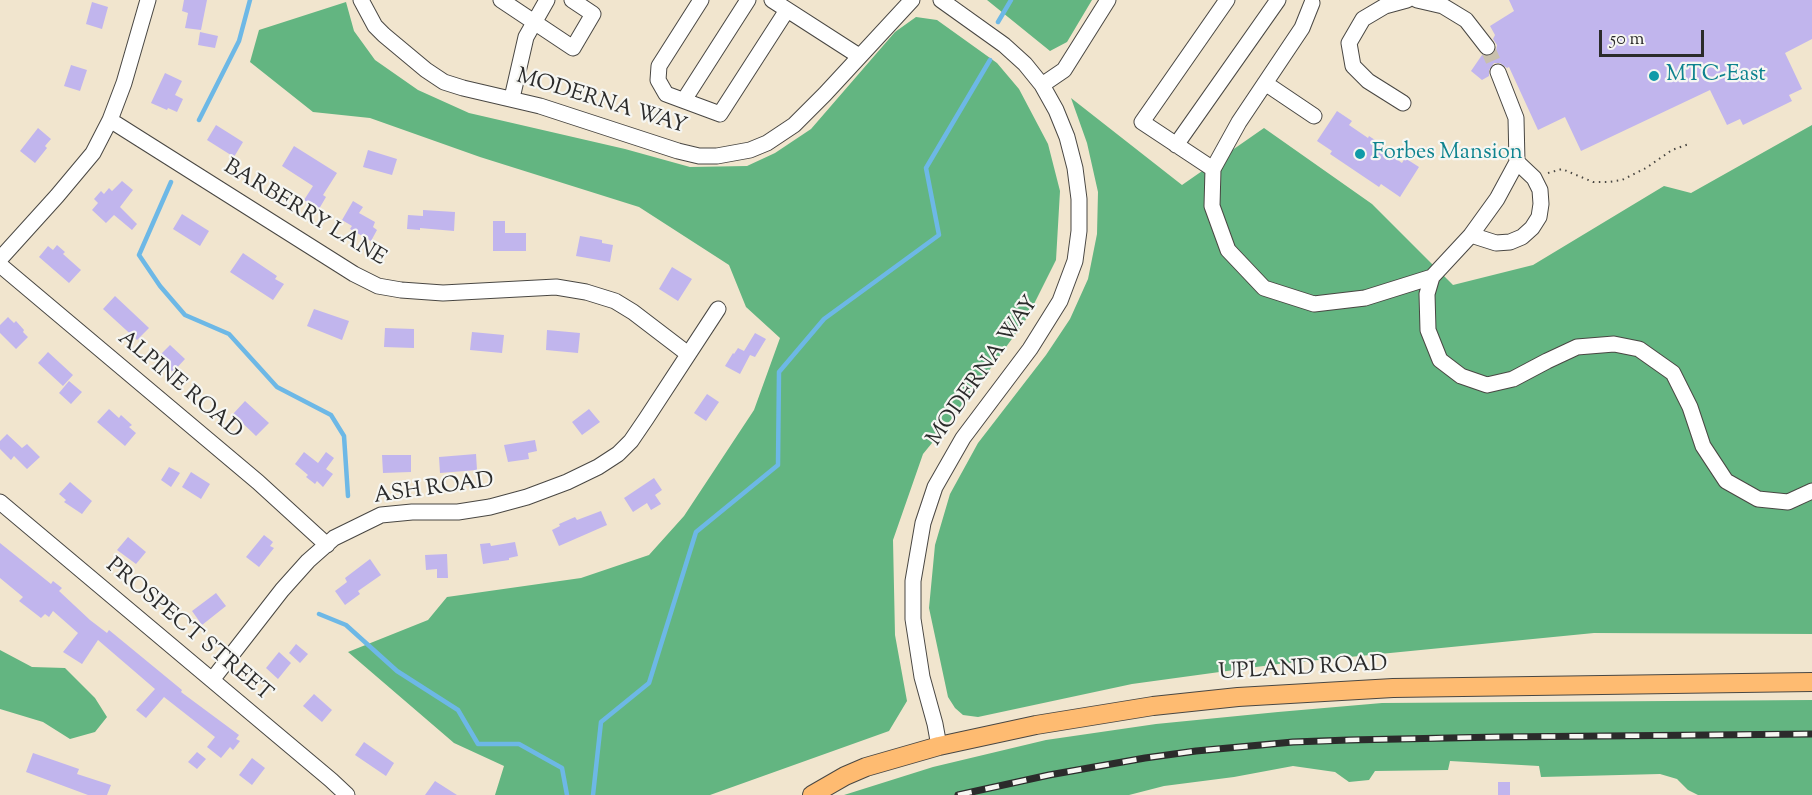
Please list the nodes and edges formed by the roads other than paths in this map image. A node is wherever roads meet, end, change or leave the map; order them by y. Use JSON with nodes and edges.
{"nodes":[{"id":1,"x":148,"y":0,"type":"edge"},
{"id":2,"x":361,"y":0,"type":"edge"},
{"id":3,"x":501,"y":0,"type":"edge"},
{"id":4,"x":547,"y":0,"type":"edge"},
{"id":5,"x":572,"y":0,"type":"edge"},
{"id":6,"x":701,"y":0,"type":"edge"},
{"id":7,"x":748,"y":0,"type":"edge"},
{"id":8,"x":772,"y":0,"type":"edge"},
{"id":9,"x":912,"y":0,"type":"edge"},
{"id":10,"x":941,"y":0,"type":"edge"},
{"id":11,"x":1108,"y":0,"type":"edge"},
{"id":12,"x":1227,"y":0,"type":"edge"},
{"id":13,"x":1278,"y":0,"type":"edge"},
{"id":14,"x":1407,"y":0,"type":"edge"},
{"id":15,"x":1417,"y":0,"type":"edge"},
{"id":16,"x":1309,"y":1,"type":"edge"},
{"id":17,"x":787,"y":10,"type":"junction"},
{"id":18,"x":533,"y":22,"type":"junction"},
{"id":19,"x":1487,"y":47,"type":"tunnel mouth"},
{"id":20,"x":859,"y":56,"type":"junction"},
{"id":21,"x":1498,"y":72,"type":"tunnel mouth"},
{"id":22,"x":1265,"y":83,"type":"junction"},
{"id":23,"x":1042,"y":86,"type":"junction"},
{"id":24,"x":512,"y":98,"type":"junction"},
{"id":25,"x":684,"y":100,"type":"junction"},
{"id":26,"x":1403,"y":103,"type":"dead end"},
{"id":27,"x":1314,"y":116,"type":"dead end"},
{"id":28,"x":110,"y":120,"type":"junction"},
{"id":29,"x":1176,"y":145,"type":"junction"},
{"id":30,"x":1517,"y":162,"type":"junction"},
{"id":31,"x":1213,"y":170,"type":"junction"},
{"id":32,"x":1471,"y":235,"type":"junction"},
{"id":33,"x":0,"y":259,"type":"edge"},
{"id":34,"x":0,"y":265,"type":"edge"},
{"id":35,"x":1432,"y":277,"type":"junction"},
{"id":36,"x":717,"y":309,"type":"dead end"},
{"id":37,"x":688,"y":354,"type":"junction"},
{"id":38,"x":1812,"y":491,"type":"edge"},
{"id":39,"x":0,"y":502,"type":"edge"},
{"id":40,"x":327,"y":544,"type":"junction"},
{"id":41,"x":212,"y":680,"type":"junction"},
{"id":42,"x":1812,"y":681,"type":"edge"},
{"id":43,"x":939,"y":747,"type":"junction"},
{"id":44,"x":347,"y":795,"type":"edge"},
{"id":45,"x":812,"y":795,"type":"edge"}],
"edges":[{"from":1,"to":28,"type":"street"},
{"from":2,"to":24,"type":"street","name":"MODERNA WAY"},
{"from":3,"to":18,"type":"street"},
{"from":4,"to":18,"type":"street"},
{"from":5,"to":18,"type":"street"},
{"from":6,"to":25,"type":"street"},
{"from":7,"to":25,"type":"street"},
{"from":8,"to":17,"type":"street"},
{"from":9,"to":20,"type":"street","name":"MODERNA WAY"},
{"from":10,"to":23,"type":"street","name":"MODERNA WAY"},
{"from":11,"to":23,"type":"street"},
{"from":12,"to":29,"type":"street"},
{"from":13,"to":29,"type":"street"},
{"from":14,"to":26,"type":"street"},
{"from":15,"to":19,"type":"street"},
{"from":16,"to":22,"type":"street"},
{"from":17,"to":20,"type":"street"},
{"from":17,"to":25,"type":"street"},
{"from":18,"to":24,"type":"street"},
{"from":20,"to":24,"type":"street","name":"MODERNA WAY"},
{"from":21,"to":30,"type":"street"},
{"from":22,"to":27,"type":"street"},
{"from":22,"to":31,"type":"street"},
{"from":23,"to":43,"type":"street","name":"MODERNA WAY"},
{"from":28,"to":33,"type":"street"},
{"from":28,"to":37,"type":"street","name":"BARBERRY LANE"},
{"from":29,"to":31,"type":"street"},
{"from":30,"to":32,"type":"street"},
{"from":30,"to":32,"type":"street"},
{"from":31,"to":35,"type":"street"},
{"from":32,"to":35,"type":"street"},
{"from":34,"to":40,"type":"street","name":"ALPINE ROAD"},
{"from":35,"to":38,"type":"street"},
{"from":36,"to":37,"type":"street","name":"ASH ROAD"},
{"from":37,"to":40,"type":"street","name":"ASH ROAD"},
{"from":39,"to":41,"type":"street","name":"PROSPECT STREET"},
{"from":40,"to":41,"type":"street","name":"ASH ROAD"},
{"from":41,"to":44,"type":"street","name":"PROSPECT STREET"},
{"from":42,"to":43,"type":"main road","name":"UPLAND ROAD"},
{"from":43,"to":45,"type":"main road","name":"UPLAND ROAD"}]}
